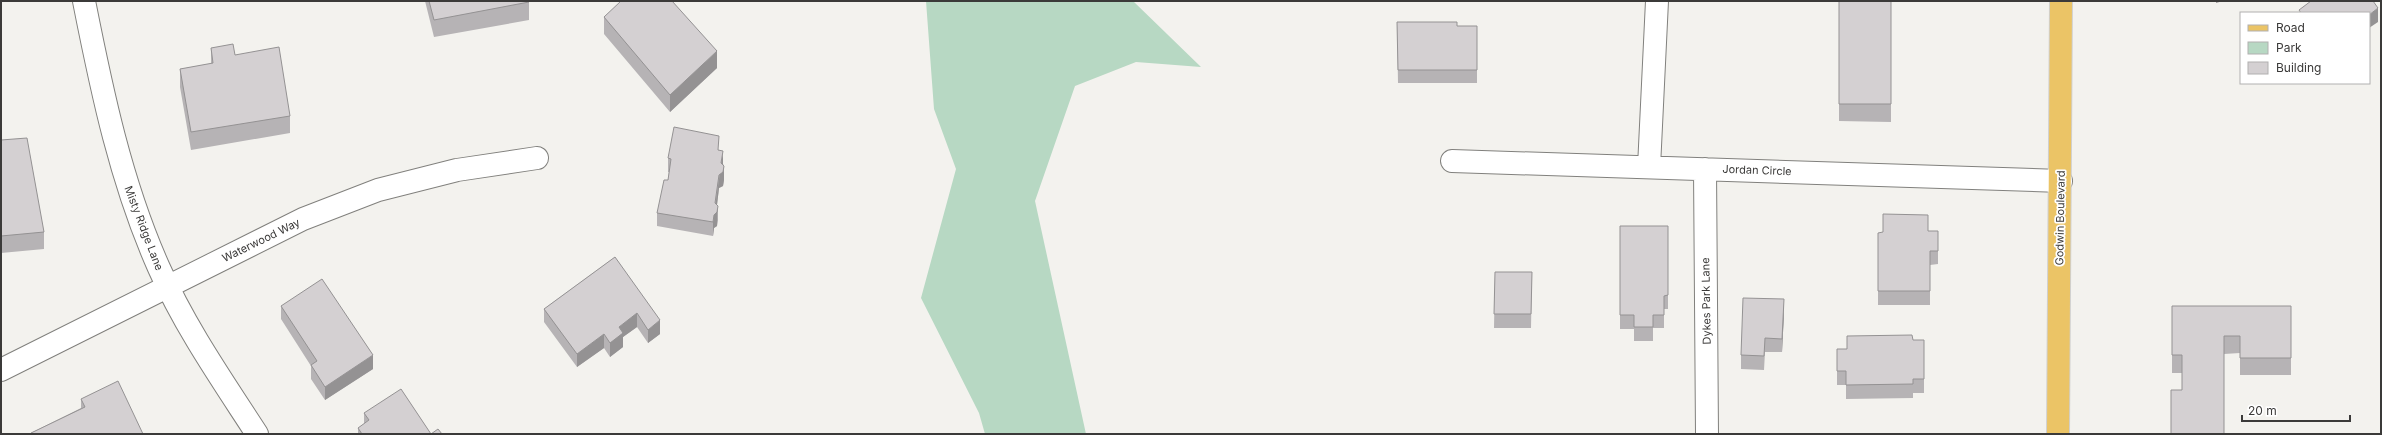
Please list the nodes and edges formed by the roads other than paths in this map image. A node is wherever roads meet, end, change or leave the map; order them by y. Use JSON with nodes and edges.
{"nodes":[{"id":1,"x":84,"y":1,"type":"edge"},
{"id":2,"x":1657,"y":1,"type":"edge"},
{"id":3,"x":2061,"y":1,"type":"edge"},
{"id":4,"x":537,"y":158,"type":"dead end"},
{"id":5,"x":1452,"y":161,"type":"dead end"},
{"id":6,"x":1649,"y":167,"type":"junction"},
{"id":7,"x":1704,"y":169,"type":"junction"},
{"id":8,"x":2061,"y":181,"type":"junction"},
{"id":9,"x":168,"y":286,"type":"junction"},
{"id":10,"x":1,"y":370,"type":"edge"},
{"id":11,"x":257,"y":434,"type":"edge"},
{"id":12,"x":1707,"y":434,"type":"edge"},
{"id":13,"x":2058,"y":434,"type":"edge"}],
"edges":[{"from":1,"to":9,"type":"street","name":"Misty Ridge Lane"},
{"from":2,"to":6,"type":"street"},
{"from":3,"to":8,"type":"main road","name":"Godwin Boulevard"},
{"from":4,"to":9,"type":"street","name":"Waterwood Way"},
{"from":5,"to":6,"type":"street","name":"Jordan Circle"},
{"from":6,"to":7,"type":"street","name":"Jordan Circle"},
{"from":7,"to":8,"type":"street","name":"Jordan Circle"},
{"from":7,"to":12,"type":"street","name":"Dykes Park Lane"},
{"from":8,"to":13,"type":"main road","name":"Godwin Boulevard"},
{"from":9,"to":10,"type":"street","name":"Waterwood Way"},
{"from":9,"to":11,"type":"street","name":"Misty Ridge Lane"}]}
